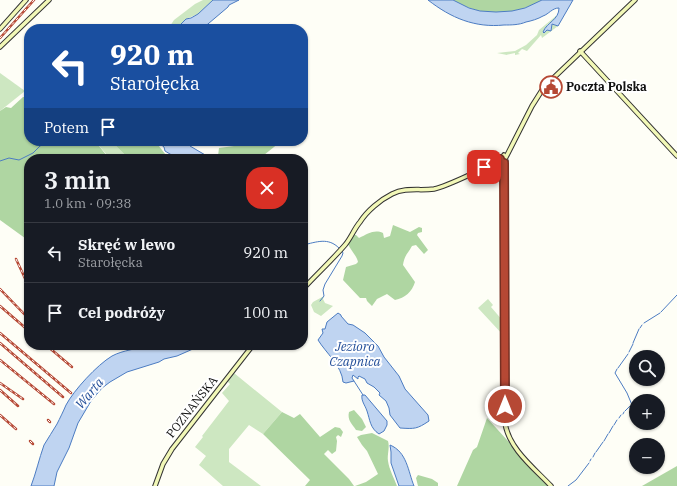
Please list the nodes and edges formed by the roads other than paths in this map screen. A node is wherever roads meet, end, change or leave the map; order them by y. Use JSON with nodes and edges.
{"nodes":[{"id":1,"x":26,"y":0,"type":"edge"},
{"id":2,"x":48,"y":0,"type":"edge"},
{"id":3,"x":635,"y":0,"type":"edge"},
{"id":4,"x":0,"y":29,"type":"edge"},
{"id":5,"x":0,"y":46,"type":"edge"},
{"id":6,"x":580,"y":51,"type":"junction"},
{"id":7,"x":677,"y":156,"type":"edge"},
{"id":8,"x":502,"y":161,"type":"junction"},
{"id":9,"x":308,"y":284,"type":"edge"},
{"id":10,"x":249,"y":350,"type":"edge"},
{"id":11,"x":156,"y":486,"type":"edge"},
{"id":12,"x":551,"y":486,"type":"edge"}],
"edges":[{"from":1,"to":4,"type":"street"},
{"from":2,"to":5,"type":"street"},
{"from":3,"to":6,"type":"street"},
{"from":6,"to":7,"type":"street"},
{"from":6,"to":8,"type":"street"},
{"from":8,"to":9,"type":"street"},
{"from":8,"to":12,"type":"street"},
{"from":10,"to":11,"type":"street","name":"POZNAŃSKA"}]}
